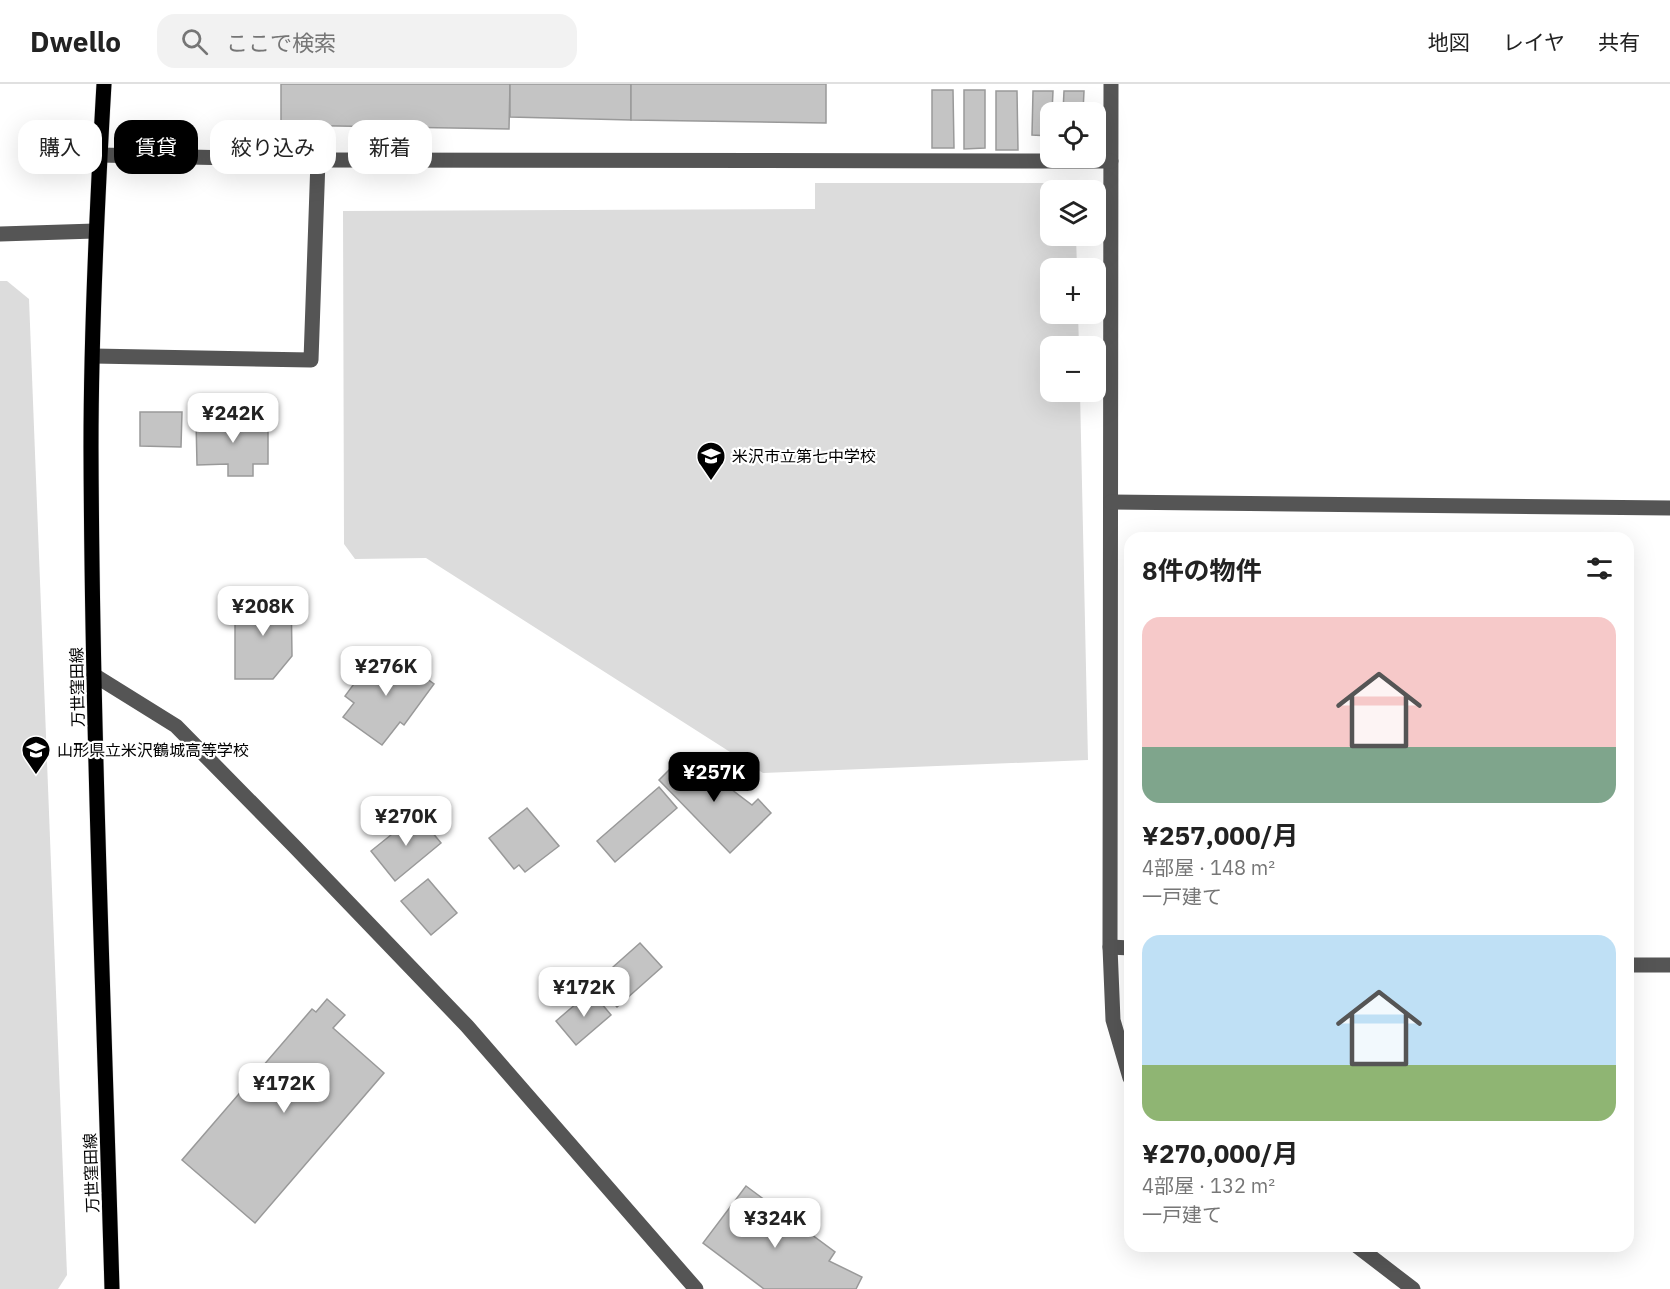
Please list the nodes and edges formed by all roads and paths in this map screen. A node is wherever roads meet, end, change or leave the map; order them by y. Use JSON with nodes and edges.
{"nodes":[{"id":1,"x":104,"y":84,"type":"edge"},
{"id":2,"x":1111,"y":84,"type":"edge"},
{"id":3,"x":102,"y":120,"type":"edge"},
{"id":4,"x":102,"y":155,"type":"edge"},
{"id":5,"x":210,"y":158,"type":"edge"},
{"id":6,"x":336,"y":160,"type":"edge"},
{"id":7,"x":1111,"y":161,"type":"junction"},
{"id":8,"x":99,"y":174,"type":"edge"},
{"id":9,"x":318,"y":174,"type":"edge"},
{"id":10,"x":95,"y":231,"type":"junction"},
{"id":11,"x":0,"y":234,"type":"edge"},
{"id":12,"x":93,"y":356,"type":"junction"},
{"id":13,"x":1111,"y":502,"type":"junction"},
{"id":14,"x":1670,"y":508,"type":"edge"},
{"id":15,"x":94,"y":675,"type":"junction"},
{"id":16,"x":1110,"y":948,"type":"junction"},
{"id":17,"x":1124,"y":948,"type":"edge"},
{"id":18,"x":1634,"y":965,"type":"edge"},
{"id":19,"x":1670,"y":965,"type":"edge"},
{"id":20,"x":1124,"y":1058,"type":"edge"},
{"id":21,"x":1365,"y":1252,"type":"edge"},
{"id":22,"x":112,"y":1289,"type":"edge"},
{"id":23,"x":696,"y":1289,"type":"edge"},
{"id":24,"x":1413,"y":1289,"type":"edge"}],
"edges":[{"from":1,"to":3,"type":"main road","name":"万世窪田線"},
{"from":2,"to":7,"type":"street"},
{"from":4,"to":5,"type":"street"},
{"from":6,"to":7,"type":"street"},
{"from":7,"to":13,"type":"street"},
{"from":8,"to":10,"type":"main road","name":"万世窪田線"},
{"from":9,"to":12,"type":"street"},
{"from":10,"to":11,"type":"street"},
{"from":10,"to":12,"type":"main road","name":"万世窪田線"},
{"from":12,"to":15,"type":"main road","name":"万世窪田線"},
{"from":13,"to":14,"type":"street"},
{"from":13,"to":16,"type":"street"},
{"from":15,"to":22,"type":"main road","name":"万世窪田線"},
{"from":15,"to":23,"type":"street"},
{"from":16,"to":17,"type":"street"},
{"from":16,"to":20,"type":"street"},
{"from":18,"to":19,"type":"street"},
{"from":21,"to":24,"type":"street"}]}
